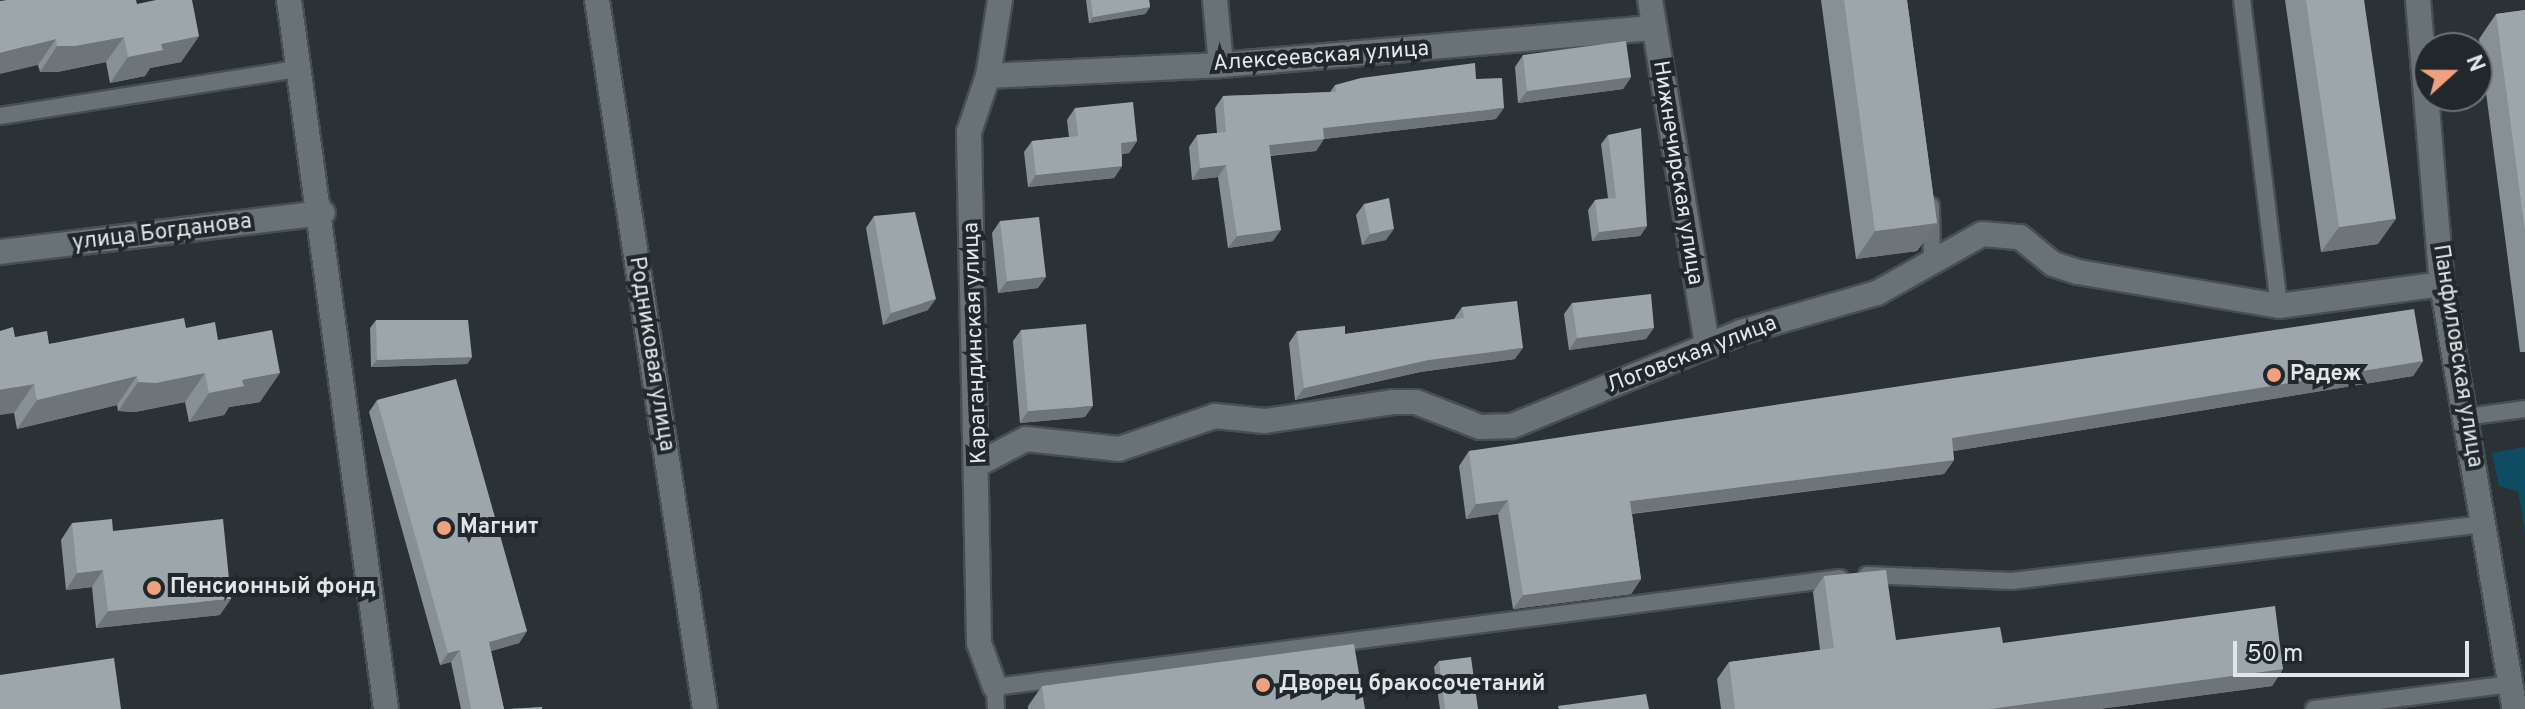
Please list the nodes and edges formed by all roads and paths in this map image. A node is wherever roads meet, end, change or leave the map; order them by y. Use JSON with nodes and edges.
{"nodes":[{"id":1,"x":289,"y":0,"type":"edge"},
{"id":2,"x":597,"y":0,"type":"edge"},
{"id":3,"x":1000,"y":0,"type":"edge"},
{"id":4,"x":1215,"y":0,"type":"edge"},
{"id":5,"x":1650,"y":0,"type":"edge"},
{"id":6,"x":2242,"y":0,"type":"edge"},
{"id":7,"x":2418,"y":0,"type":"edge"},
{"id":8,"x":1654,"y":28,"type":"junction"},
{"id":9,"x":1221,"y":65,"type":"junction"},
{"id":10,"x":298,"y":69,"type":"junction"},
{"id":11,"x":988,"y":76,"type":"junction"},
{"id":12,"x":0,"y":116,"type":"edge"},
{"id":13,"x":1928,"y":181,"type":"edge"},
{"id":14,"x":323,"y":213,"type":"junction"},
{"id":15,"x":0,"y":252,"type":"edge"},
{"id":16,"x":1932,"y":264,"type":"junction"},
{"id":17,"x":2442,"y":284,"type":"junction"},
{"id":18,"x":2279,"y":306,"type":"junction"},
{"id":19,"x":1707,"y":346,"type":"junction"},
{"id":20,"x":2525,"y":409,"type":"edge"},
{"id":21,"x":2465,"y":417,"type":"junction"},
{"id":22,"x":980,"y":463,"type":"junction"},
{"id":23,"x":2484,"y":524,"type":"junction"},
{"id":24,"x":2518,"y":683,"type":"edge"},
{"id":25,"x":995,"y":698,"type":"edge"},
{"id":26,"x":386,"y":709,"type":"edge"},
{"id":27,"x":705,"y":709,"type":"edge"},
{"id":28,"x":2314,"y":709,"type":"edge"},
{"id":29,"x":2515,"y":709,"type":"edge"}],
"edges":[{"from":1,"to":10,"type":"street"},
{"from":2,"to":27,"type":"street","name":"Родниковая улица"},
{"from":3,"to":11,"type":"street","name":"Карагандинская улица"},
{"from":4,"to":9,"type":"street"},
{"from":5,"to":8,"type":"street","name":"Нижнечирская улица"},
{"from":6,"to":18,"type":"lane"},
{"from":7,"to":17,"type":"street","name":"Панфиловская улица"},
{"from":8,"to":9,"type":"street","name":"Алексеевская улица"},
{"from":8,"to":19,"type":"street","name":"Нижнечирская улица"},
{"from":9,"to":11,"type":"street","name":"Алексеевская улица"},
{"from":10,"to":12,"type":"lane"},
{"from":10,"to":14,"type":"street"},
{"from":11,"to":22,"type":"street","name":"Карагандинская улица"},
{"from":13,"to":16,"type":"lane"},
{"from":14,"to":15,"type":"street","name":"улица Богданова"},
{"from":14,"to":26,"type":"street"},
{"from":16,"to":18,"type":"street","name":"Логовская улица"},
{"from":16,"to":19,"type":"street","name":"Логовская улица"},
{"from":17,"to":18,"type":"street","name":"Логовская улица"},
{"from":17,"to":21,"type":"street","name":"Панфиловская улица"},
{"from":19,"to":22,"type":"street","name":"Логовская улица"},
{"from":20,"to":21,"type":"lane"},
{"from":21,"to":23,"type":"street","name":"Панфиловская улица"},
{"from":22,"to":25,"type":"street","name":"Карагандинская улица"},
{"from":23,"to":24,"type":"street","name":"Панфиловская улица"},
{"from":23,"to":25,"type":"lane"},
{"from":24,"to":28,"type":"lane"},
{"from":24,"to":29,"type":"street","name":"Панфиловская улица"}]}
